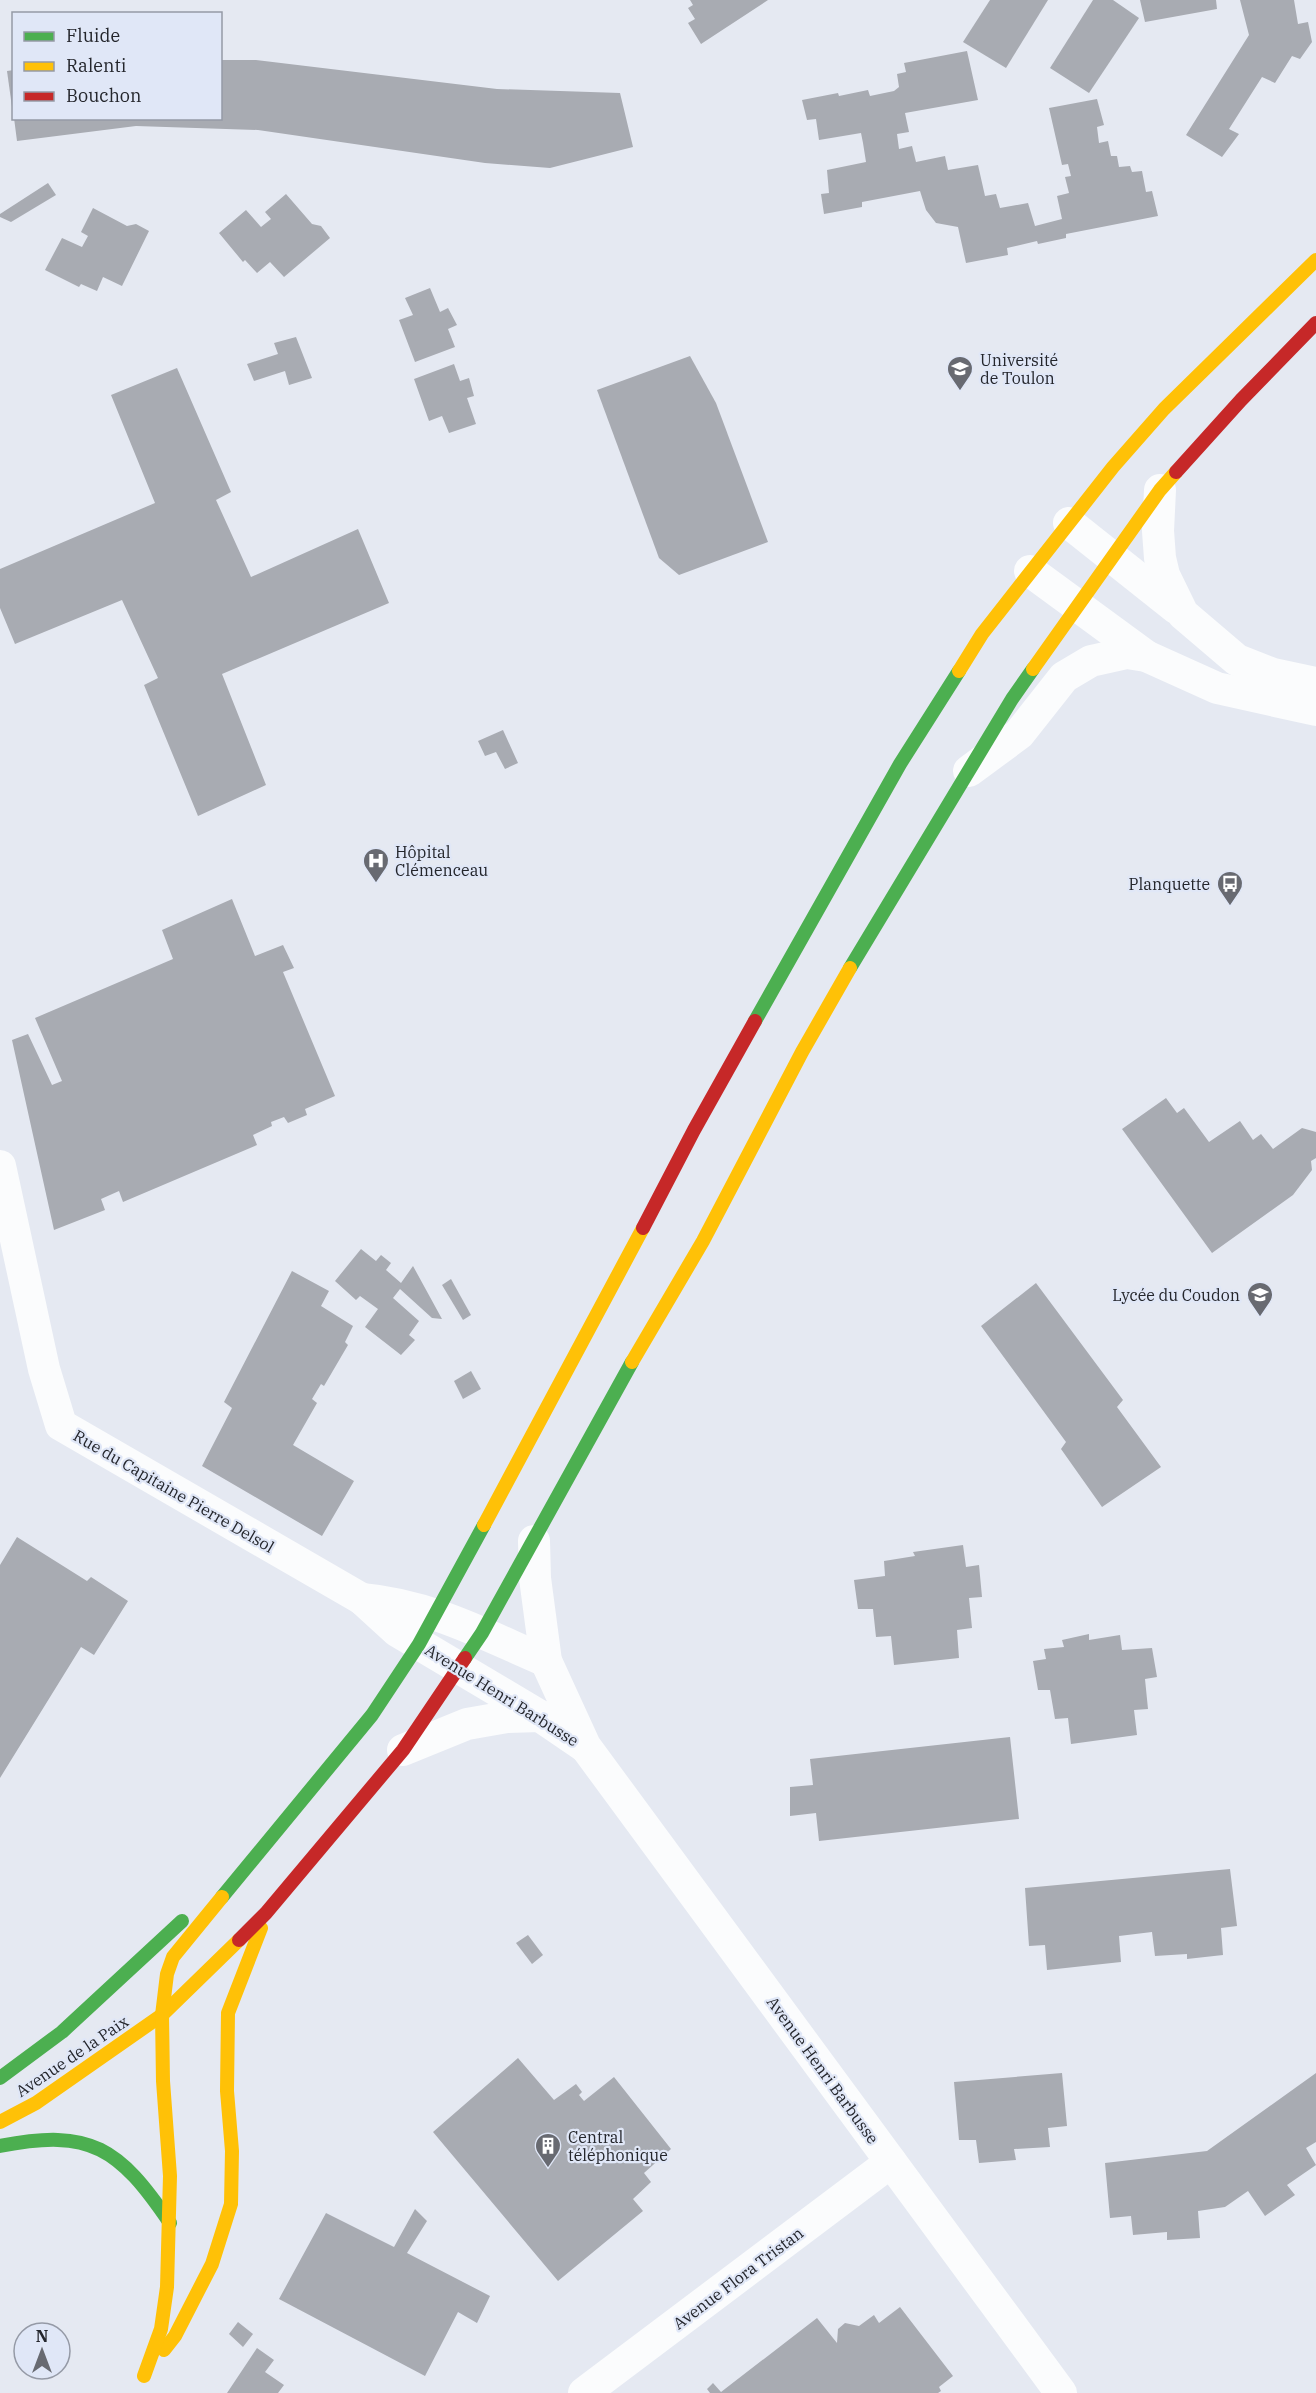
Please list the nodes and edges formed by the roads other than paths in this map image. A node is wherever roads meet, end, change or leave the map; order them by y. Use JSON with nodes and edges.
{"nodes":[{"id":1,"x":1316,"y":260,"type":"edge"},
{"id":2,"x":1316,"y":323,"type":"edge"},
{"id":3,"x":1160,"y":490,"type":"junction"},
{"id":4,"x":1069,"y":524,"type":"junction"},
{"id":5,"x":1112,"y":558,"type":"junction"},
{"id":6,"x":1030,"y":571,"type":"junction"},
{"id":7,"x":1077,"y":606,"type":"junction"},
{"id":8,"x":1184,"y":614,"type":"junction"},
{"id":9,"x":1146,"y":656,"type":"junction"},
{"id":10,"x":1316,"y":683,"type":"edge"},
{"id":11,"x":1316,"y":710,"type":"edge"},
{"id":12,"x":963,"y":776,"type":"junction"},
{"id":13,"x":0,"y":1166,"type":"edge"},
{"id":14,"x":534,"y":1541,"type":"junction"},
{"id":15,"x":362,"y":1599,"type":"junction"},
{"id":16,"x":436,"y":1614,"type":"junction"},
{"id":17,"x":482,"y":1633,"type":"junction"},
{"id":18,"x":419,"y":1644,"type":"junction"},
{"id":19,"x":546,"y":1661,"type":"junction"},
{"id":20,"x":459,"y":1668,"type":"junction"},
{"id":21,"x":540,"y":1716,"type":"junction"},
{"id":22,"x":585,"y":1746,"type":"junction"},
{"id":23,"x":403,"y":1750,"type":"junction"},
{"id":24,"x":276,"y":1830,"type":"junction"},
{"id":25,"x":267,"y":1913,"type":"junction"},
{"id":26,"x":162,"y":2015,"type":"junction"},
{"id":27,"x":0,"y":2078,"type":"edge"},
{"id":28,"x":0,"y":2122,"type":"edge"},
{"id":29,"x":0,"y":2146,"type":"edge"},
{"id":30,"x":891,"y":2162,"type":"junction"},
{"id":31,"x":170,"y":2223,"type":"junction"},
{"id":32,"x":584,"y":2393,"type":"edge"},
{"id":33,"x":1061,"y":2393,"type":"edge"}],
"edges":[{"from":1,"to":4,"type":"main road"},
{"from":2,"to":3,"type":"main road"},
{"from":3,"to":5,"type":"main road"},
{"from":3,"to":8,"type":"street"},
{"from":4,"to":5,"type":"street"},
{"from":4,"to":6,"type":"main road"},
{"from":5,"to":7,"type":"main road"},
{"from":5,"to":8,"type":"street"},
{"from":6,"to":7,"type":"street"},
{"from":6,"to":16,"type":"main road"},
{"from":7,"to":9,"type":"street"},
{"from":7,"to":12,"type":"main road"},
{"from":8,"to":10,"type":"street"},
{"from":9,"to":11,"type":"street"},
{"from":9,"to":12,"type":"street"},
{"from":12,"to":14,"type":"main road"},
{"from":13,"to":15,"type":"street","name":"Rue du Capitaine Pierre Delsol"},
{"from":14,"to":17,"type":"main road"},
{"from":14,"to":19,"type":"street","name":"Avenue Henri Barbusse"},
{"from":15,"to":16,"type":"street","name":"Rue du Capitaine Pierre Delsol"},
{"from":15,"to":18,"type":"street","name":"Rue du Capitaine Pierre Delsol"},
{"from":16,"to":17,"type":"street","name":"Rue du Capitaine Pierre Delsol"},
{"from":16,"to":18,"type":"main road"},
{"from":17,"to":19,"type":"street","name":"Rue du Capitaine Pierre Delsol"},
{"from":17,"to":20,"type":"main road"},
{"from":18,"to":20,"type":"street","name":"Avenue Henri Barbusse"},
{"from":18,"to":24,"type":"main road"},
{"from":19,"to":22,"type":"street","name":"Avenue Henri Barbusse"},
{"from":20,"to":21,"type":"street","name":"Avenue Henri Barbusse"},
{"from":20,"to":23,"type":"main road"},
{"from":21,"to":22,"type":"street","name":"Avenue Henri Barbusse"},
{"from":21,"to":23,"type":"street"},
{"from":22,"to":30,"type":"street","name":"Avenue Henri Barbusse"},
{"from":23,"to":25,"type":"main road"},
{"from":24,"to":26,"type":"main road"},
{"from":24,"to":27,"type":"main road","name":"Avenue de la Paix"},
{"from":25,"to":26,"type":"main road","name":"Avenue de la Paix"},
{"from":25,"to":31,"type":"main road"},
{"from":26,"to":28,"type":"main road","name":"Avenue de la Paix"},
{"from":26,"to":31,"type":"main road"},
{"from":29,"to":31,"type":"main road"},
{"from":30,"to":32,"type":"street","name":"Avenue Flora Tristan"},
{"from":30,"to":33,"type":"street","name":"Avenue Henri Barbusse"}]}
